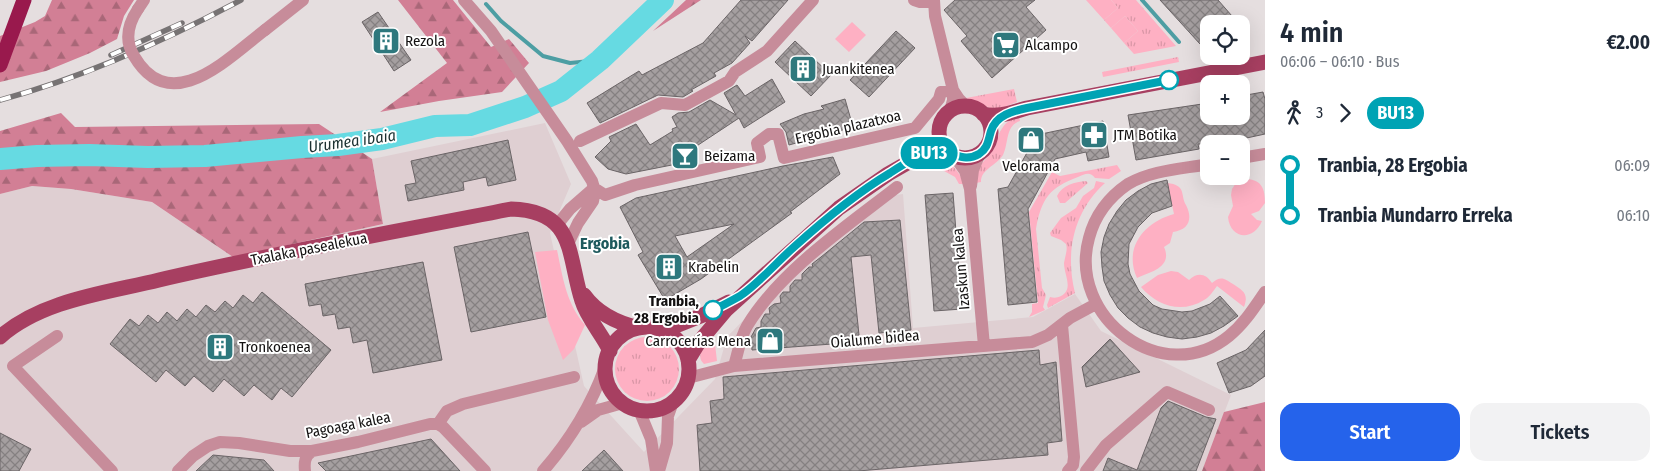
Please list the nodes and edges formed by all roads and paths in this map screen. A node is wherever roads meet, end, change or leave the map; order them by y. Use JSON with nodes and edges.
{"nodes":[{"id":1,"x":302,"y":0,"type":"edge"},
{"id":2,"x":464,"y":0,"type":"edge"},
{"id":3,"x":813,"y":0,"type":"edge"},
{"id":4,"x":914,"y":0,"type":"edge"},
{"id":5,"x":934,"y":1,"type":"edge"},
{"id":6,"x":24,"y":2,"type":"edge"},
{"id":7,"x":141,"y":4,"type":"edge"},
{"id":8,"x":1265,"y":62,"type":"edge"},
{"id":9,"x":0,"y":65,"type":"edge"},
{"id":10,"x":952,"y":90,"type":"junction"},
{"id":11,"x":967,"y":107,"type":"junction"},
{"id":12,"x":950,"y":111,"type":"junction"},
{"id":13,"x":983,"y":114,"type":"junction"},
{"id":14,"x":1004,"y":115,"type":"junction"},
{"id":15,"x":939,"y":130,"type":"junction"},
{"id":16,"x":991,"y":131,"type":"junction"},
{"id":17,"x":580,"y":141,"type":"dead end"},
{"id":18,"x":980,"y":153,"type":"junction"},
{"id":19,"x":952,"y":154,"type":"junction"},
{"id":20,"x":1265,"y":154,"type":"edge"},
{"id":21,"x":1250,"y":156,"type":"edge"},
{"id":22,"x":916,"y":158,"type":"junction"},
{"id":23,"x":1200,"y":166,"type":"edge"},
{"id":24,"x":897,"y":187,"type":"dead end"},
{"id":25,"x":594,"y":188,"type":"junction"},
{"id":26,"x":970,"y":189,"type":"junction"},
{"id":27,"x":557,"y":224,"type":"junction"},
{"id":28,"x":568,"y":244,"type":"junction"},
{"id":29,"x":578,"y":288,"type":"junction"},
{"id":30,"x":1265,"y":292,"type":"edge"},
{"id":31,"x":741,"y":295,"type":"junction"},
{"id":32,"x":1096,"y":304,"type":"junction"},
{"id":33,"x":1062,"y":325,"type":"junction"},
{"id":34,"x":639,"y":328,"type":"junction"},
{"id":35,"x":663,"y":331,"type":"junction"},
{"id":36,"x":57,"y":336,"type":"dead end"},
{"id":37,"x":0,"y":337,"type":"edge"},
{"id":38,"x":984,"y":346,"type":"junction"},
{"id":39,"x":610,"y":351,"type":"junction"},
{"id":40,"x":688,"y":360,"type":"junction"},
{"id":41,"x":734,"y":366,"type":"junction"},
{"id":42,"x":606,"y":367,"type":"junction"},
{"id":43,"x":574,"y":376,"type":"dead end"},
{"id":44,"x":688,"y":378,"type":"junction"},
{"id":45,"x":673,"y":402,"type":"junction"},
{"id":46,"x":623,"y":403,"type":"junction"},
{"id":47,"x":638,"y":410,"type":"junction"},
{"id":48,"x":1209,"y":410,"type":"dead end"},
{"id":49,"x":438,"y":424,"type":"junction"},
{"id":50,"x":576,"y":428,"type":"junction"},
{"id":51,"x":312,"y":451,"type":"junction"},
{"id":52,"x":112,"y":471,"type":"edge"},
{"id":53,"x":178,"y":471,"type":"edge"},
{"id":54,"x":305,"y":471,"type":"edge"},
{"id":55,"x":485,"y":471,"type":"edge"},
{"id":56,"x":543,"y":471,"type":"edge"},
{"id":57,"x":658,"y":471,"type":"edge"},
{"id":58,"x":1068,"y":471,"type":"edge"},
{"id":59,"x":1086,"y":471,"type":"edge"}],
"edges":[{"from":1,"to":7,"type":"street","bridge":true},
{"from":2,"to":25,"type":"street"},
{"from":3,"to":17,"type":"street"},
{"from":4,"to":5,"type":"street"},
{"from":5,"to":10,"type":"street"},
{"from":6,"to":9,"type":"highway"},
{"from":8,"to":14,"type":"main road"},
{"from":10,"to":11,"type":"street"},
{"from":10,"to":12,"type":"street"},
{"from":10,"to":25,"type":"street","name":"Ergobia plazatxoa"},
{"from":11,"to":12,"type":"main road"},
{"from":11,"to":13,"type":"main road"},
{"from":12,"to":15,"type":"main road"},
{"from":13,"to":14,"type":"main road"},
{"from":13,"to":16,"type":"main road"},
{"from":14,"to":16,"type":"main road"},
{"from":15,"to":19,"type":"main road"},
{"from":15,"to":22,"type":"main road"},
{"from":16,"to":18,"type":"main road"},
{"from":18,"to":19,"type":"main road"},
{"from":18,"to":26,"type":"street","name":"Izaskun kalea"},
{"from":19,"to":22,"type":"main road"},
{"from":19,"to":26,"type":"street","name":"Izaskun kalea"},
{"from":20,"to":21,"type":"street"},
{"from":22,"to":31,"type":"main road"},
{"from":23,"to":32,"type":"street"},
{"from":24,"to":41,"type":"street"},
{"from":25,"to":27,"type":"street"},
{"from":25,"to":28,"type":"street"},
{"from":26,"to":38,"type":"street","name":"Izaskun kalea"},
{"from":27,"to":28,"type":"main road"},
{"from":27,"to":37,"type":"main road","name":"Txalaka pasealekua"},
{"from":28,"to":29,"type":"main road"},
{"from":29,"to":34,"type":"main road"},
{"from":29,"to":39,"type":"main road"},
{"from":30,"to":32,"type":"street"},
{"from":31,"to":35,"type":"main road"},
{"from":31,"to":40,"type":"main road"},
{"from":32,"to":33,"type":"street","name":"Oialume bidea"},
{"from":33,"to":38,"type":"street","name":"Oialume bidea"},
{"from":33,"to":58,"type":"street"},
{"from":34,"to":35,"type":"main road"},
{"from":34,"to":39,"type":"main road"},
{"from":35,"to":40,"type":"main road"},
{"from":36,"to":52,"type":"street"},
{"from":38,"to":41,"type":"street","name":"Oialume bidea"},
{"from":39,"to":42,"type":"main road"},
{"from":40,"to":44,"type":"main road"},
{"from":41,"to":44,"type":"street","name":"Oialume bidea"},
{"from":42,"to":46,"type":"main road"},
{"from":42,"to":50,"type":"street"},
{"from":43,"to":49,"type":"street"},
{"from":44,"to":45,"type":"main road"},
{"from":45,"to":47,"type":"main road"},
{"from":45,"to":57,"type":"street"},
{"from":46,"to":47,"type":"main road"},
{"from":46,"to":50,"type":"street"},
{"from":47,"to":57,"type":"street"},
{"from":48,"to":59,"type":"street"},
{"from":49,"to":51,"type":"street","name":"Pagoaga kalea"},
{"from":49,"to":55,"type":"street"},
{"from":50,"to":56,"type":"street"},
{"from":51,"to":53,"type":"street","name":"Pagoaga kalea"},
{"from":51,"to":54,"type":"street"}]}
